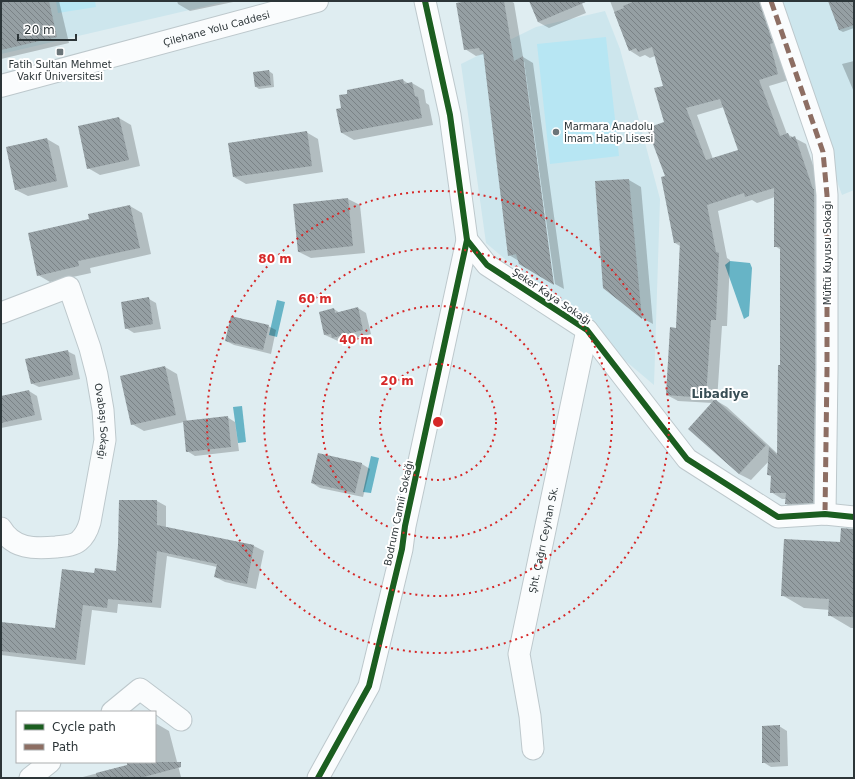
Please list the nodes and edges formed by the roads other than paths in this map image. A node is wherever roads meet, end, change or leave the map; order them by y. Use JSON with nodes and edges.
{"nodes":[{"id":1,"x":317,"y":1,"type":"edge"},
{"id":2,"x":425,"y":1,"type":"edge"},
{"id":3,"x":771,"y":1,"type":"edge"},
{"id":4,"x":1,"y":86,"type":"edge"},
{"id":5,"x":467,"y":240,"type":"junction"},
{"id":6,"x":1,"y":314,"type":"edge"},
{"id":7,"x":588,"y":330,"type":"junction"},
{"id":8,"x":825,"y":514,"type":"junction"},
{"id":9,"x":854,"y":517,"type":"edge"},
{"id":10,"x":1,"y":528,"type":"edge"},
{"id":11,"x":113,"y":711,"type":"edge"},
{"id":12,"x":181,"y":720,"type":"dead end"},
{"id":13,"x":533,"y":749,"type":"dead end"},
{"id":14,"x":49,"y":763,"type":"edge"},
{"id":15,"x":30,"y":778,"type":"edge"},
{"id":16,"x":318,"y":778,"type":"edge"}],
"edges":[{"from":1,"to":4,"type":"street","name":"Çilehane Yolu Caddesi"},
{"from":2,"to":5,"type":"street"},
{"from":3,"to":8,"type":"street","name":"Müftü Kuyusu Sokağı"},
{"from":5,"to":7,"type":"street","name":"Şeker Kaya Sokağı"},
{"from":5,"to":16,"type":"street","name":"Bodrum Camii Sokağı"},
{"from":6,"to":10,"type":"street","name":"Ovabaşı Sokağı"},
{"from":7,"to":8,"type":"street","name":"Şeker Kaya Sokağı"},
{"from":7,"to":13,"type":"street","name":"Şht. Çağrı Ceyhan Sk."},
{"from":8,"to":9,"type":"street","name":"Şeker Kaya Sokağı"},
{"from":11,"to":12,"type":"street"},
{"from":14,"to":15,"type":"street"}]}
